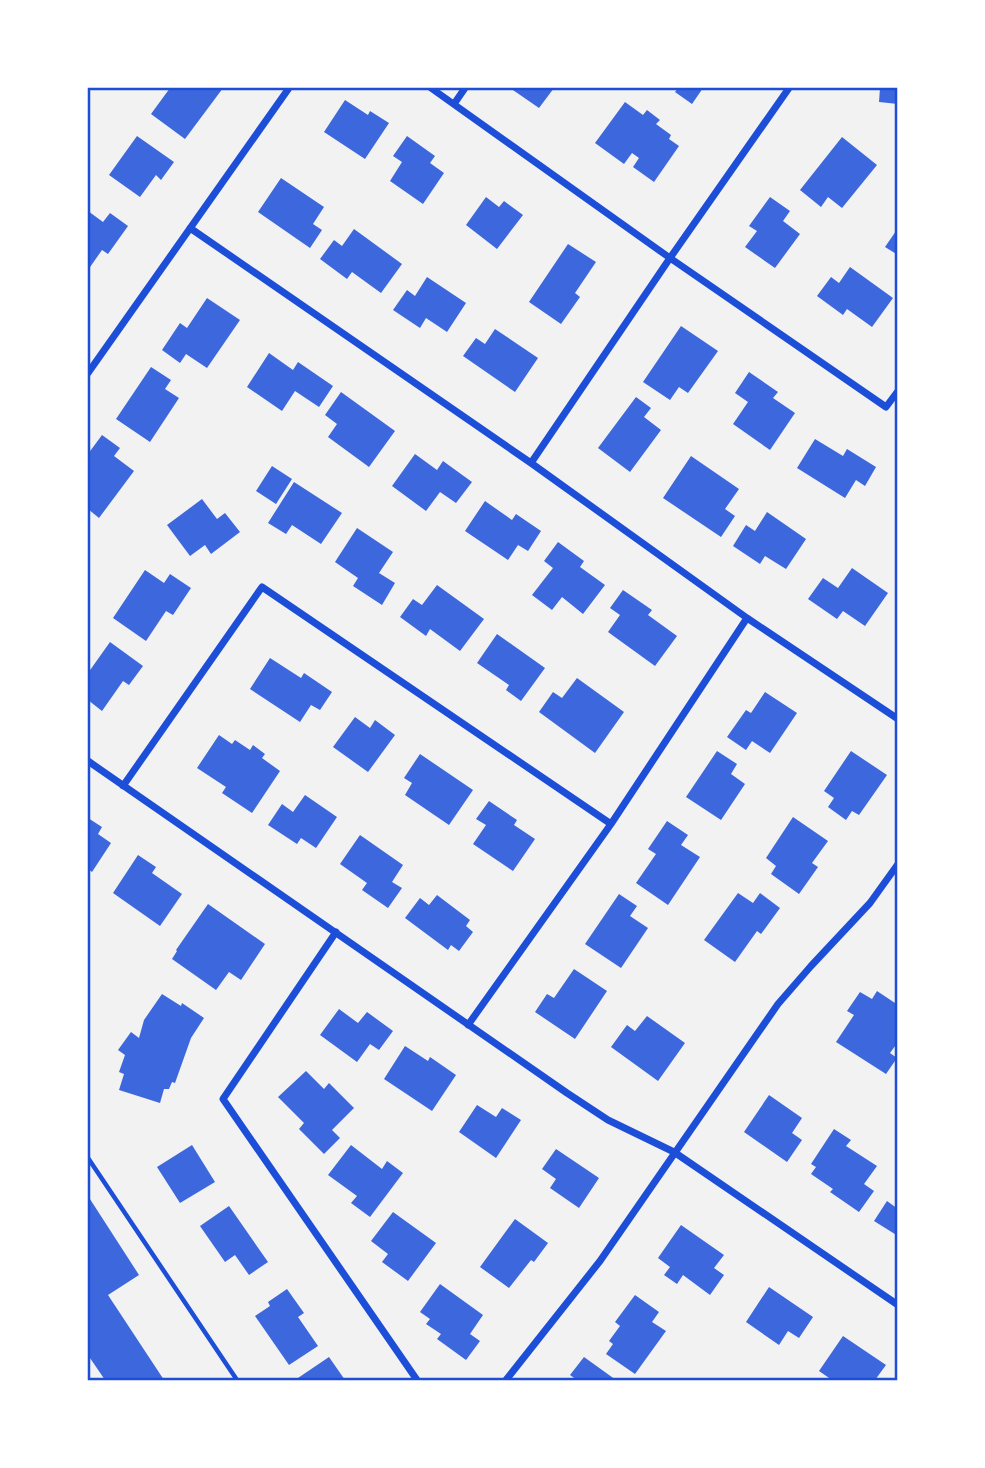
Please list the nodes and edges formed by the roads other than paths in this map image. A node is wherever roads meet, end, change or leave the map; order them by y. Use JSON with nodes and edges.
{"nodes":[{"id":1,"x":289,"y":88,"type":"edge"},
{"id":2,"x":431,"y":88,"type":"edge"},
{"id":3,"x":465,"y":88,"type":"edge"},
{"id":4,"x":789,"y":88,"type":"edge"},
{"id":5,"x":454,"y":104,"type":"junction"},
{"id":6,"x":190,"y":229,"type":"junction"},
{"id":7,"x":670,"y":258,"type":"junction"},
{"id":8,"x":88,"y":373,"type":"edge"},
{"id":9,"x":898,"y":391,"type":"edge"},
{"id":10,"x":531,"y":463,"type":"junction"},
{"id":11,"x":747,"y":618,"type":"junction"},
{"id":12,"x":898,"y":719,"type":"edge"},
{"id":13,"x":88,"y":761,"type":"edge"},
{"id":14,"x":123,"y":786,"type":"junction"},
{"id":15,"x":611,"y":824,"type":"junction"},
{"id":16,"x":898,"y":864,"type":"edge"},
{"id":17,"x":336,"y":932,"type":"junction"},
{"id":18,"x":468,"y":1025,"type":"junction"},
{"id":19,"x":674,"y":1152,"type":"junction"},
{"id":20,"x":88,"y":1157,"type":"edge"},
{"id":21,"x":898,"y":1305,"type":"edge"},
{"id":22,"x":237,"y":1381,"type":"edge"},
{"id":23,"x":417,"y":1381,"type":"edge"},
{"id":24,"x":506,"y":1381,"type":"edge"}],
"edges":[{"from":1,"to":6,"type":"street"},
{"from":2,"to":5,"type":"street"},
{"from":3,"to":5,"type":"street"},
{"from":4,"to":7,"type":"street"},
{"from":5,"to":7,"type":"street"},
{"from":6,"to":8,"type":"street"},
{"from":6,"to":10,"type":"street"},
{"from":7,"to":9,"type":"street"},
{"from":7,"to":10,"type":"street"},
{"from":10,"to":11,"type":"street"},
{"from":11,"to":12,"type":"street"},
{"from":11,"to":15,"type":"street"},
{"from":13,"to":14,"type":"street"},
{"from":14,"to":15,"type":"street"},
{"from":14,"to":17,"type":"street"},
{"from":15,"to":18,"type":"street"},
{"from":16,"to":19,"type":"street"},
{"from":17,"to":18,"type":"street"},
{"from":17,"to":23,"type":"street"},
{"from":18,"to":19,"type":"street"},
{"from":19,"to":21,"type":"street"},
{"from":19,"to":24,"type":"street"},
{"from":20,"to":22,"type":"lane"}]}
